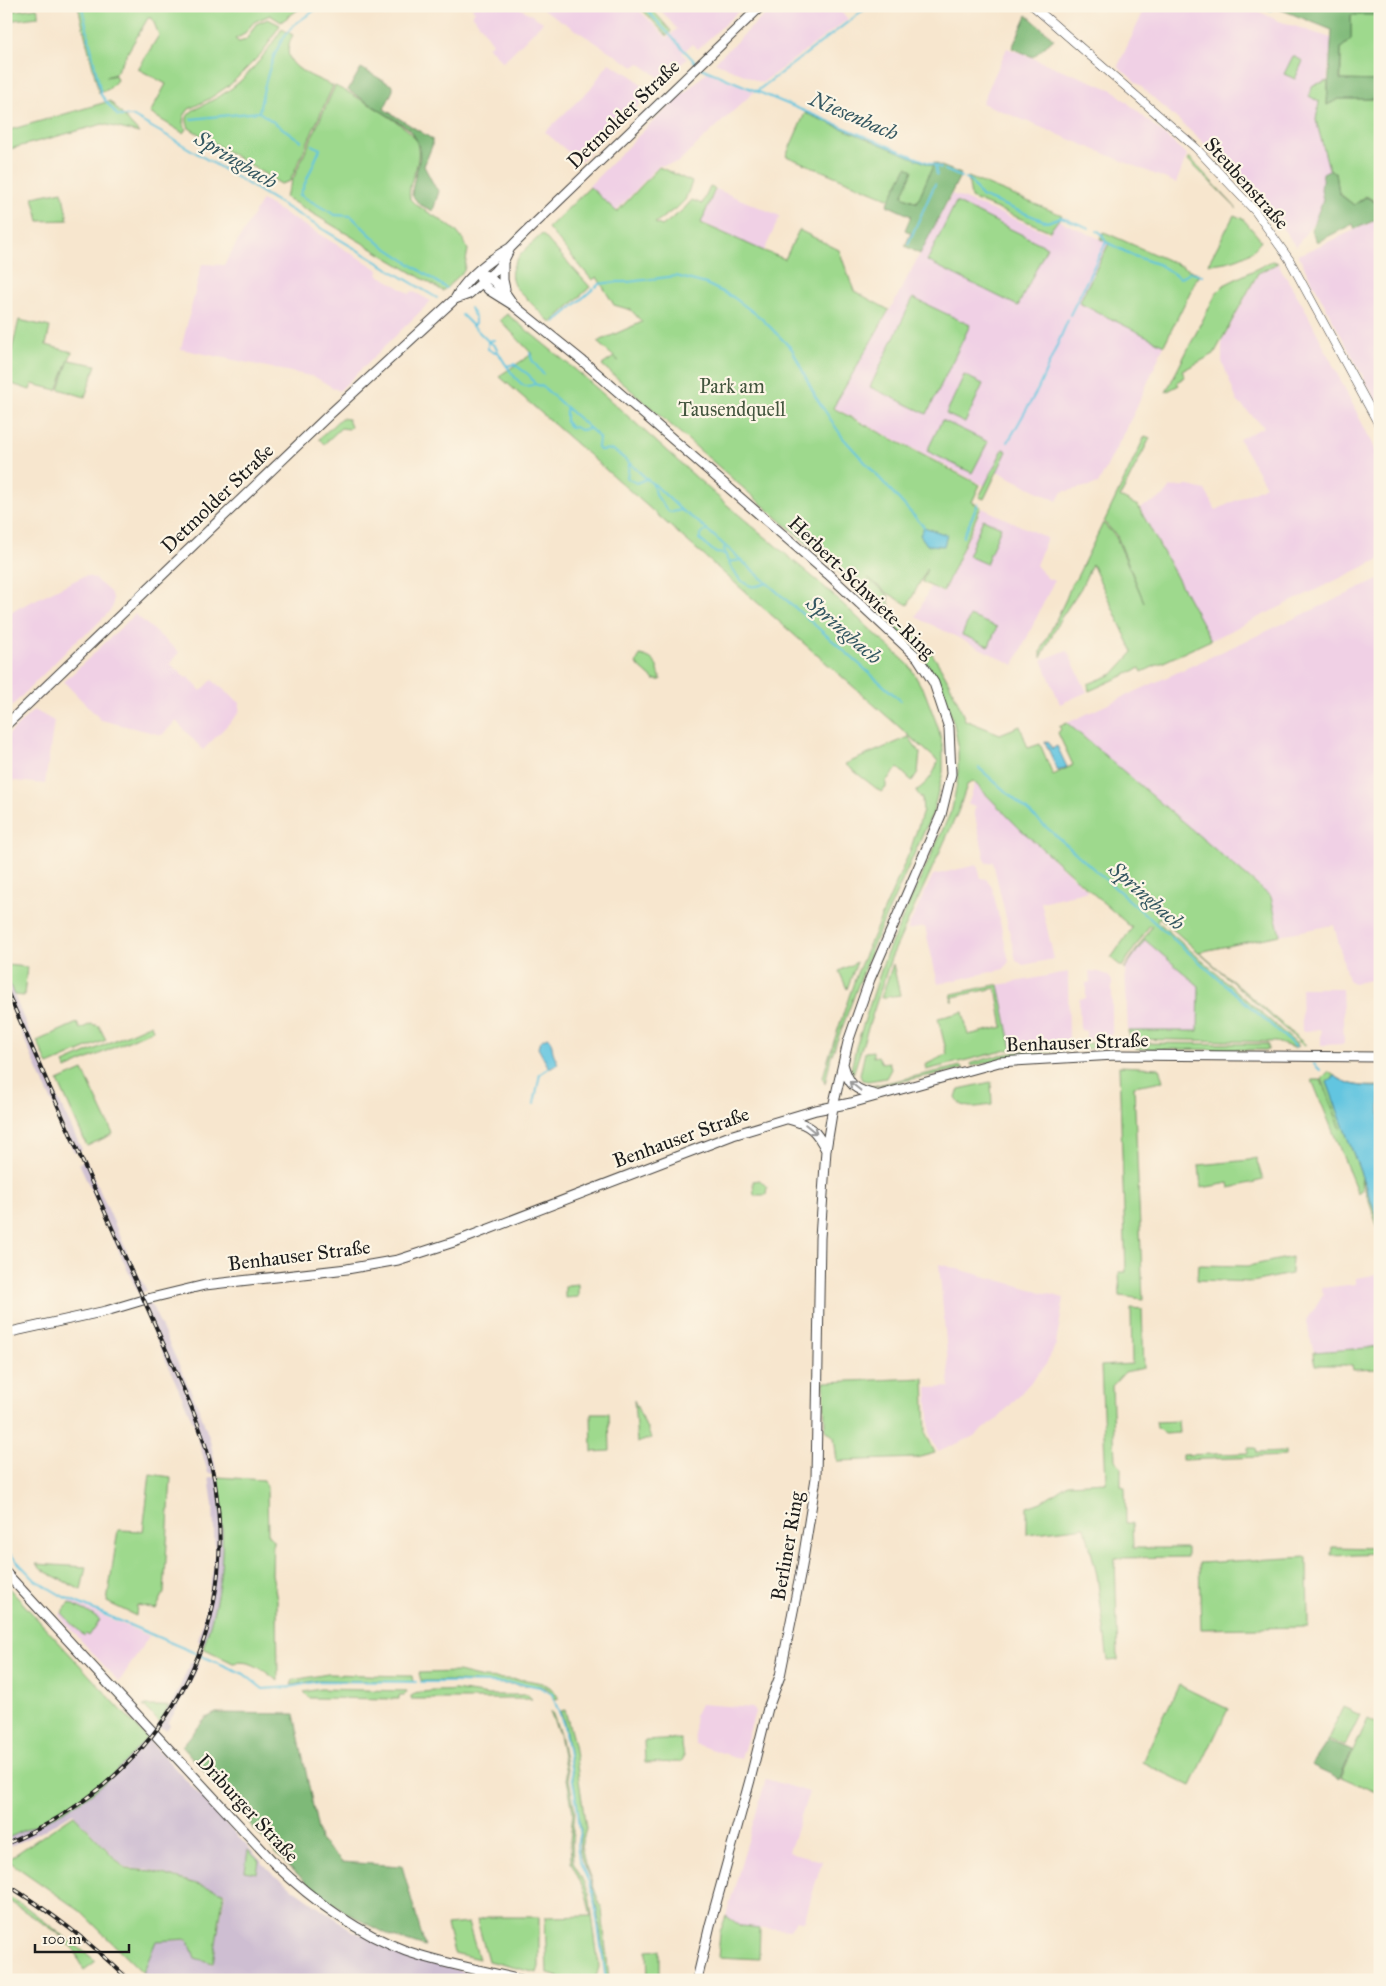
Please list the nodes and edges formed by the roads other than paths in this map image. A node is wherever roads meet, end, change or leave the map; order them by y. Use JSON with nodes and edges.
{"nodes":[{"id":1,"x":761,"y":6,"type":"edge"},
{"id":2,"x":1033,"y":6,"type":"edge"},
{"id":3,"x":510,"y":248,"type":"junction"},
{"id":4,"x":503,"y":262,"type":"junction"},
{"id":5,"x":478,"y":272,"type":"junction"},
{"id":6,"x":485,"y":280,"type":"junction"},
{"id":7,"x":506,"y":292,"type":"junction"},
{"id":8,"x":456,"y":299,"type":"junction"},
{"id":9,"x":514,"y":305,"type":"junction"},
{"id":10,"x":1380,"y":427,"type":"edge"},
{"id":11,"x":6,"y":725,"type":"edge"},
{"id":12,"x":1380,"y":1056,"type":"edge"},
{"id":13,"x":843,"y":1063,"type":"junction"},
{"id":14,"x":879,"y":1095,"type":"junction"},
{"id":15,"x":833,"y":1107,"type":"junction"},
{"id":16,"x":787,"y":1119,"type":"junction"},
{"id":17,"x":826,"y":1150,"type":"junction"},
{"id":18,"x":6,"y":1333,"type":"edge"},
{"id":19,"x":6,"y":1574,"type":"edge"},
{"id":20,"x":521,"y":1980,"type":"edge"},
{"id":21,"x":697,"y":1980,"type":"edge"}],
"edges":[{"from":1,"to":3,"type":"main road","name":"Detmolder Straße"},
{"from":2,"to":10,"type":"street","name":"Steubenstraße"},
{"from":3,"to":4,"type":"main road","name":"Detmolder Straße"},
{"from":3,"to":5,"type":"main road","name":"Detmolder Straße"},
{"from":4,"to":6,"type":"main road","name":"Detmolder Straße"},
{"from":4,"to":7,"type":"main road"},
{"from":5,"to":6,"type":"main road"},
{"from":5,"to":8,"type":"main road","name":"Detmolder Straße"},
{"from":6,"to":7,"type":"main road","name":"Herbert-Schwiete-Ring"},
{"from":6,"to":8,"type":"main road","name":"Detmolder Straße"},
{"from":6,"to":9,"type":"main road","name":"Herbert-Schwiete-Ring"},
{"from":7,"to":9,"type":"main road","name":"Herbert-Schwiete-Ring"},
{"from":8,"to":11,"type":"main road","name":"Detmolder Straße"},
{"from":9,"to":13,"type":"main road","name":"Herbert-Schwiete-Ring"},
{"from":12,"to":14,"type":"main road","name":"Benhauser Straße"},
{"from":14,"to":13,"type":"main road","one_way":true},
{"from":13,"to":15,"type":"main road","name":"Herbert-Schwiete-Ring"},
{"from":14,"to":15,"type":"main road","name":"Benhauser Straße"},
{"from":15,"to":16,"type":"main road","name":"Benhauser Straße"},
{"from":15,"to":17,"type":"main road","name":"Berliner Ring"},
{"from":16,"to":17,"type":"main road","one_way":true},
{"from":16,"to":18,"type":"main road","name":"Benhauser Straße"},
{"from":17,"to":21,"type":"main road","name":"Berliner Ring"},
{"from":19,"to":20,"type":"main road","name":"Driburger Straße"}]}
